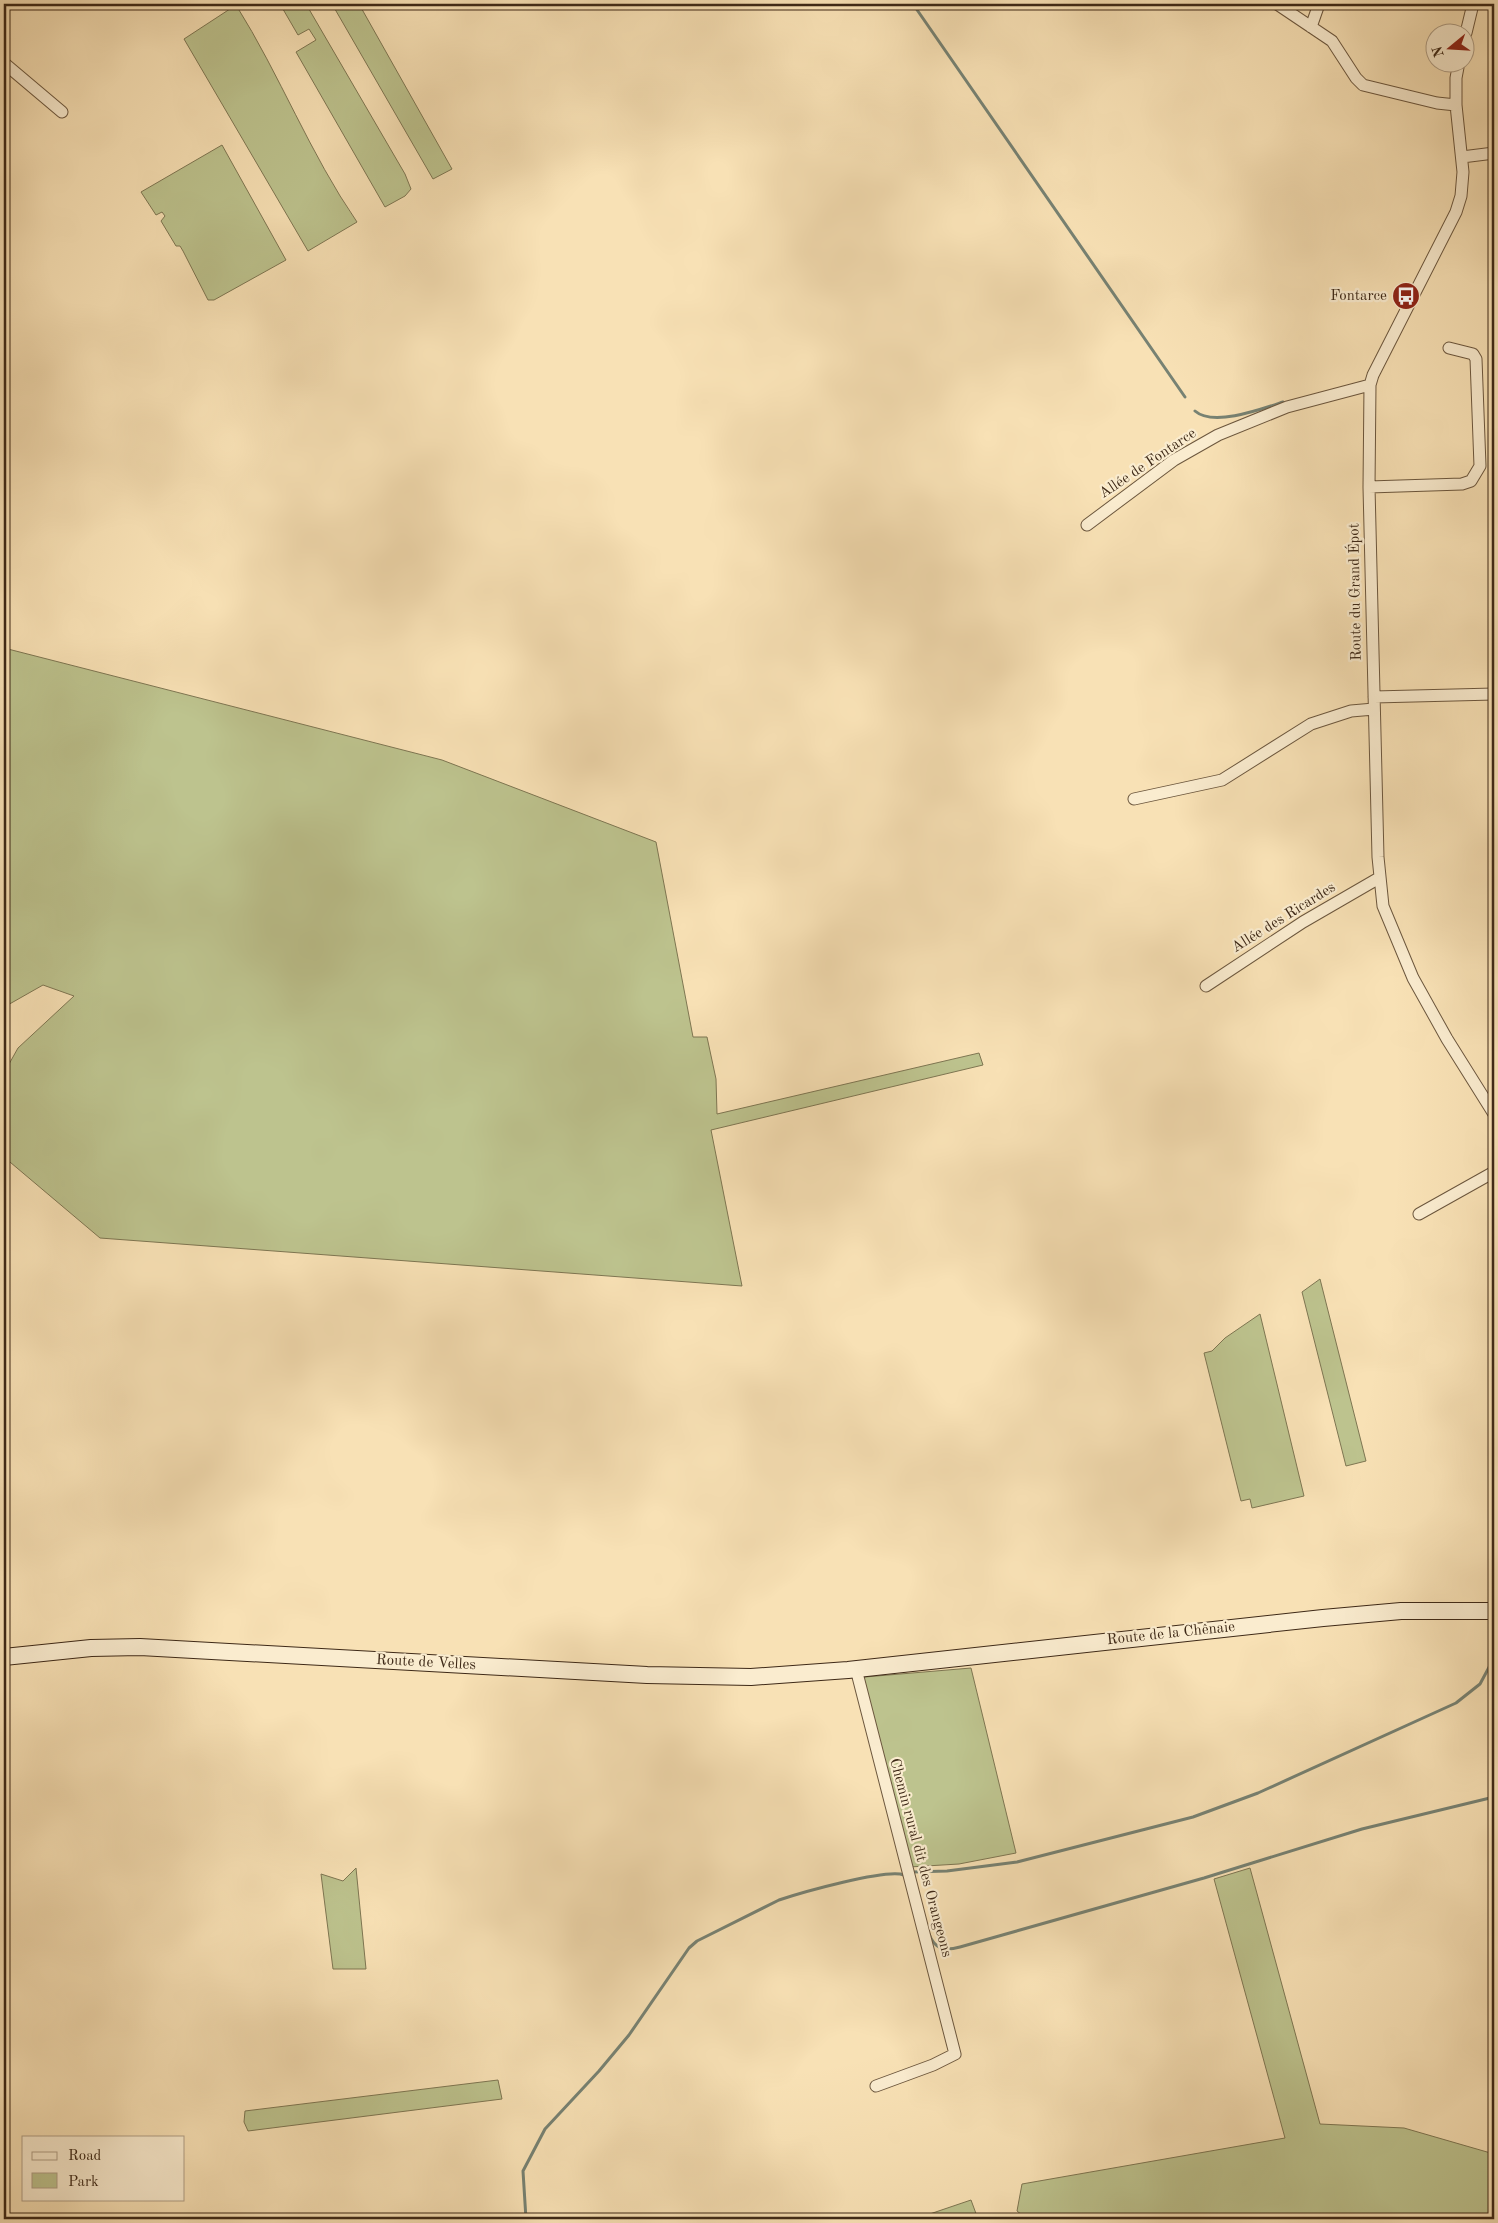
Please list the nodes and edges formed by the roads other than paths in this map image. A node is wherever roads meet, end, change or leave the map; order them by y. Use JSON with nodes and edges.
{"nodes":[{"id":1,"x":1277,"y":4,"type":"edge"},
{"id":2,"x":1319,"y":4,"type":"edge"},
{"id":3,"x":1473,"y":4,"type":"edge"},
{"id":4,"x":1469,"y":22,"type":"edge"},
{"id":5,"x":1311,"y":27,"type":"junction"},
{"id":6,"x":4,"y":63,"type":"edge"},
{"id":7,"x":1457,"y":72,"type":"edge"},
{"id":8,"x":1456,"y":105,"type":"junction"},
{"id":9,"x":62,"y":112,"type":"dead end"},
{"id":10,"x":1494,"y":153,"type":"edge"},
{"id":11,"x":1462,"y":157,"type":"junction"},
{"id":12,"x":1449,"y":348,"type":"dead end"},
{"id":13,"x":1370,"y":385,"type":"junction"},
{"id":14,"x":1368,"y":487,"type":"junction"},
{"id":15,"x":1087,"y":525,"type":"dead end"},
{"id":16,"x":1494,"y":694,"type":"edge"},
{"id":17,"x":1374,"y":697,"type":"junction"},
{"id":18,"x":1374,"y":709,"type":"junction"},
{"id":19,"x":1134,"y":798,"type":"dead end"},
{"id":20,"x":1379,"y":878,"type":"junction"},
{"id":21,"x":1206,"y":986,"type":"dead end"},
{"id":22,"x":1494,"y":1114,"type":"edge"},
{"id":23,"x":1494,"y":1172,"type":"edge"},
{"id":24,"x":1418,"y":1214,"type":"dead end"},
{"id":25,"x":1494,"y":1611,"type":"edge"},
{"id":26,"x":4,"y":1656,"type":"edge"},
{"id":27,"x":852,"y":1670,"type":"junction"},
{"id":28,"x":876,"y":2086,"type":"dead end"}],
"edges":[{"from":1,"to":5,"type":"street"},
{"from":2,"to":5,"type":"street"},
{"from":3,"to":4,"type":"street"},
{"from":5,"to":8,"type":"street"},
{"from":6,"to":9,"type":"street"},
{"from":7,"to":8,"type":"street","name":"Route du Grand Épot"},
{"from":8,"to":11,"type":"street","name":"Route du Grand Épot"},
{"from":10,"to":11,"type":"street"},
{"from":11,"to":13,"type":"street","name":"Route du Grand Épot"},
{"from":12,"to":14,"type":"street"},
{"from":13,"to":14,"type":"street","name":"Route du Grand Épot"},
{"from":13,"to":15,"type":"street","name":"Allée de Fontarce"},
{"from":14,"to":17,"type":"street","name":"Route du Grand Épot"},
{"from":16,"to":17,"type":"street"},
{"from":17,"to":18,"type":"street","name":"Route du Grand Épot"},
{"from":18,"to":19,"type":"street"},
{"from":18,"to":20,"type":"street","name":"Route du Grand Épot"},
{"from":20,"to":21,"type":"street","name":"Allée des Ricardes"},
{"from":20,"to":22,"type":"street","name":"Route du Grand Épot"},
{"from":23,"to":24,"type":"street"},
{"from":25,"to":27,"type":"main road","name":"Route de la Chênaie"},
{"from":26,"to":27,"type":"main road","name":"Route de Velles"},
{"from":27,"to":28,"type":"street","name":"Chemin rural dit des Orangeons"}]}
